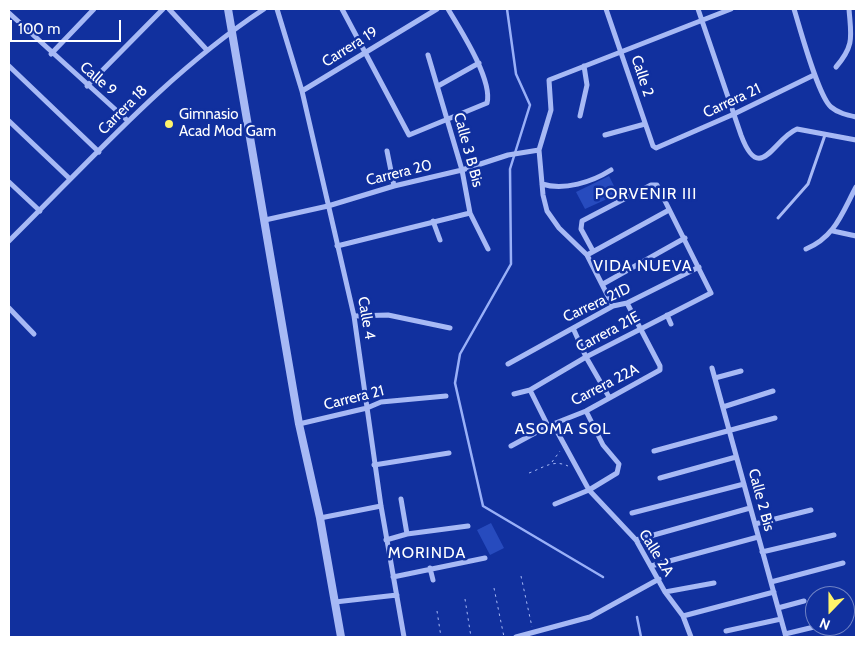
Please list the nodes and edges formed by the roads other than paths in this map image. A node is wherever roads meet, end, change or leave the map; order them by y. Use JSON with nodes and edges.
{"nodes":[{"id":1,"x":16,"y":9,"type":"edge"},
{"id":2,"x":94,"y":9,"type":"edge"},
{"id":3,"x":163,"y":9,"type":"edge"},
{"id":4,"x":169,"y":9,"type":"edge"},
{"id":5,"x":228,"y":9,"type":"edge"},
{"id":6,"x":264,"y":9,"type":"edge"},
{"id":7,"x":277,"y":9,"type":"edge"},
{"id":8,"x":342,"y":9,"type":"edge"},
{"id":9,"x":437,"y":9,"type":"edge"},
{"id":10,"x":448,"y":9,"type":"edge"},
{"id":11,"x":606,"y":9,"type":"edge"},
{"id":12,"x":698,"y":9,"type":"edge"},
{"id":13,"x":731,"y":9,"type":"edge"},
{"id":14,"x":794,"y":9,"type":"edge"},
{"id":15,"x":849,"y":9,"type":"edge"},
{"id":16,"x":9,"y":14,"type":"edge"},
{"id":17,"x":702,"y":20,"type":"junction"},
{"id":18,"x":231,"y":31,"type":"junction"},
{"id":19,"x":206,"y":49,"type":"junction"},
{"id":20,"x":621,"y":50,"type":"junction"},
{"id":21,"x":365,"y":52,"type":"junction"},
{"id":22,"x":51,"y":54,"type":"junction"},
{"id":23,"x":428,"y":55,"type":"dead end"},
{"id":24,"x":478,"y":63,"type":"junction"},
{"id":25,"x":9,"y":66,"type":"edge"},
{"id":26,"x":584,"y":66,"type":"junction"},
{"id":27,"x":836,"y":67,"type":"dead end"},
{"id":28,"x":814,"y":75,"type":"junction"},
{"id":29,"x":87,"y":86,"type":"junction"},
{"id":30,"x":438,"y":86,"type":"junction"},
{"id":31,"x":302,"y":91,"type":"junction"},
{"id":32,"x":734,"y":114,"type":"junction"},
{"id":33,"x":580,"y":116,"type":"dead end"},
{"id":34,"x":856,"y":117,"type":"edge"},
{"id":35,"x":448,"y":120,"type":"junction"},
{"id":36,"x":9,"y":121,"type":"edge"},
{"id":37,"x":128,"y":121,"type":"junction"},
{"id":38,"x":645,"y":124,"type":"junction"},
{"id":39,"x":605,"y":135,"type":"dead end"},
{"id":40,"x":825,"y":135,"type":"junction"},
{"id":41,"x":856,"y":140,"type":"edge"},
{"id":42,"x":659,"y":148,"type":"joint"},
{"id":43,"x":539,"y":150,"type":"junction"},
{"id":44,"x":387,"y":151,"type":"dead end"},
{"id":45,"x":99,"y":152,"type":"junction"},
{"id":46,"x":462,"y":170,"type":"junction"},
{"id":47,"x":610,"y":170,"type":"dead end"},
{"id":48,"x":70,"y":179,"type":"junction"},
{"id":49,"x":9,"y":182,"type":"edge"},
{"id":50,"x":542,"y":184,"type":"junction"},
{"id":51,"x":394,"y":186,"type":"junction"},
{"id":52,"x":856,"y":187,"type":"edge"},
{"id":53,"x":328,"y":206,"type":"junction"},
{"id":54,"x":669,"y":210,"type":"junction"},
{"id":55,"x":40,"y":211,"type":"junction"},
{"id":56,"x":470,"y":213,"type":"junction"},
{"id":57,"x":778,"y":218,"type":"dead end"},
{"id":58,"x":265,"y":220,"type":"junction"},
{"id":59,"x":433,"y":221,"type":"junction"},
{"id":60,"x":833,"y":231,"type":"junction"},
{"id":61,"x":856,"y":236,"type":"edge"},
{"id":62,"x":685,"y":238,"type":"junction"},
{"id":63,"x":440,"y":240,"type":"dead end"},
{"id":64,"x":9,"y":241,"type":"edge"},
{"id":65,"x":337,"y":246,"type":"junction"},
{"id":66,"x":488,"y":249,"type":"dead end"},
{"id":67,"x":806,"y":249,"type":"dead end"},
{"id":68,"x":593,"y":251,"type":"junction"},
{"id":69,"x":587,"y":255,"type":"junction"},
{"id":70,"x":699,"y":267,"type":"junction"},
{"id":71,"x":603,"y":284,"type":"junction"},
{"id":72,"x":627,"y":303,"type":"junction"},
{"id":73,"x":613,"y":306,"type":"junction"},
{"id":74,"x":9,"y":308,"type":"edge"},
{"id":75,"x":667,"y":315,"type":"junction"},
{"id":76,"x":354,"y":316,"type":"junction"},
{"id":77,"x":671,"y":324,"type":"dead end"},
{"id":78,"x":450,"y":328,"type":"dead end"},
{"id":79,"x":573,"y":328,"type":"junction"},
{"id":80,"x":640,"y":329,"type":"junction"},
{"id":81,"x":34,"y":334,"type":"dead end"},
{"id":82,"x":586,"y":357,"type":"junction"},
{"id":83,"x":508,"y":364,"type":"dead end"},
{"id":84,"x":712,"y":368,"type":"dead end"},
{"id":85,"x":741,"y":371,"type":"dead end"},
{"id":86,"x":715,"y":378,"type":"junction"},
{"id":87,"x":530,"y":390,"type":"junction"},
{"id":88,"x":773,"y":391,"type":"dead end"},
{"id":89,"x":514,"y":394,"type":"dead end"},
{"id":90,"x":446,"y":396,"type":"dead end"},
{"id":91,"x":609,"y":397,"type":"junction"},
{"id":92,"x":723,"y":407,"type":"junction"},
{"id":93,"x":367,"y":408,"type":"junction"},
{"id":94,"x":586,"y":410,"type":"junction"},
{"id":95,"x":775,"y":418,"type":"dead end"},
{"id":96,"x":299,"y":424,"type":"junction"},
{"id":97,"x":550,"y":425,"type":"junction"},
{"id":98,"x":730,"y":432,"type":"junction"},
{"id":99,"x":510,"y":446,"type":"dead end"},
{"id":100,"x":654,"y":451,"type":"dead end"},
{"id":101,"x":449,"y":453,"type":"dead end"},
{"id":102,"x":736,"y":457,"type":"junction"},
{"id":103,"x":374,"y":465,"type":"junction"},
{"id":104,"x":660,"y":478,"type":"dead end"},
{"id":105,"x":744,"y":484,"type":"junction"},
{"id":106,"x":588,"y":490,"type":"junction"},
{"id":107,"x":401,"y":499,"type":"dead end"},
{"id":108,"x":555,"y":504,"type":"dead end"},
{"id":109,"x":381,"y":506,"type":"junction"},
{"id":110,"x":750,"y":508,"type":"junction"},
{"id":111,"x":811,"y":510,"type":"dead end"},
{"id":112,"x":632,"y":513,"type":"dead end"},
{"id":113,"x":320,"y":518,"type":"junction"},
{"id":114,"x":754,"y":524,"type":"junction"},
{"id":115,"x":468,"y":526,"type":"dead end"},
{"id":116,"x":407,"y":534,"type":"junction"},
{"id":117,"x":834,"y":535,"type":"dead end"},
{"id":118,"x":758,"y":537,"type":"junction"},
{"id":119,"x":386,"y":540,"type":"junction"},
{"id":120,"x":636,"y":540,"type":"junction"},
{"id":121,"x":762,"y":552,"type":"junction"},
{"id":122,"x":485,"y":558,"type":"dead end"},
{"id":123,"x":843,"y":563,"type":"dead end"},
{"id":124,"x":652,"y":566,"type":"junction"},
{"id":125,"x":430,"y":568,"type":"junction"},
{"id":126,"x":393,"y":577,"type":"junction"},
{"id":127,"x":659,"y":579,"type":"junction"},
{"id":128,"x":433,"y":580,"type":"dead end"},
{"id":129,"x":771,"y":582,"type":"junction"},
{"id":130,"x":714,"y":583,"type":"dead end"},
{"id":131,"x":665,"y":592,"type":"junction"},
{"id":132,"x":774,"y":592,"type":"junction"},
{"id":133,"x":397,"y":594,"type":"junction"},
{"id":134,"x":804,"y":601,"type":"dead end"},
{"id":135,"x":335,"y":602,"type":"junction"},
{"id":136,"x":778,"y":608,"type":"junction"},
{"id":137,"x":682,"y":616,"type":"junction"},
{"id":138,"x":781,"y":619,"type":"junction"},
{"id":139,"x":805,"y":630,"type":"edge"},
{"id":140,"x":726,"y":631,"type":"dead end"},
{"id":141,"x":786,"y":636,"type":"edge"},
{"id":142,"x":341,"y":637,"type":"edge"},
{"id":143,"x":404,"y":637,"type":"edge"},
{"id":144,"x":516,"y":637,"type":"edge"},
{"id":145,"x":691,"y":637,"type":"edge"}],
"edges":[{"from":1,"to":16,"type":"street"},
{"from":2,"to":22,"type":"street"},
{"from":3,"to":29,"type":"street"},
{"from":4,"to":19,"type":"street"},
{"from":5,"to":18,"type":"street"},
{"from":6,"to":18,"type":"street","name":"Carrera 18"},
{"from":7,"to":31,"type":"street","name":"Calle 4"},
{"from":8,"to":21,"type":"street"},
{"from":9,"to":21,"type":"street","name":"Carrera 19"},
{"from":10,"to":24,"type":"street"},
{"from":11,"to":20,"type":"street","name":"Calle 2"},
{"from":12,"to":17,"type":"street"},
{"from":13,"to":17,"type":"street"},
{"from":14,"to":28,"type":"street"},
{"from":15,"to":27,"type":"street"},
{"from":16,"to":22,"type":"street","name":"Calle 9"},
{"from":17,"to":20,"type":"street"},
{"from":17,"to":32,"type":"street"},
{"from":18,"to":19,"type":"street","name":"Carrera 18"},
{"from":18,"to":58,"type":"street"},
{"from":19,"to":37,"type":"street","name":"Carrera 18"},
{"from":20,"to":26,"type":"street"},
{"from":20,"to":38,"type":"street","name":"Calle 2"},
{"from":21,"to":31,"type":"street","name":"Carrera 19"},
{"from":21,"to":35,"type":"street"},
{"from":22,"to":29,"type":"street","name":"Calle 9"},
{"from":23,"to":30,"type":"street","name":"Calle 3 B Bis"},
{"from":24,"to":30,"type":"street"},
{"from":24,"to":35,"type":"street"},
{"from":25,"to":45,"type":"street"},
{"from":26,"to":33,"type":"street"},
{"from":26,"to":43,"type":"street"},
{"from":28,"to":32,"type":"street","name":"Carrera 21"},
{"from":28,"to":34,"type":"street"},
{"from":29,"to":37,"type":"street","name":"Calle 9"},
{"from":30,"to":35,"type":"street","name":"Calle 3 B Bis"},
{"from":31,"to":53,"type":"street","name":"Calle 4"},
{"from":32,"to":40,"type":"street"},
{"from":32,"to":42,"type":"street","name":"Carrera 21"},
{"from":35,"to":46,"type":"street","name":"Calle 3 B Bis"},
{"from":36,"to":48,"type":"street"},
{"from":37,"to":45,"type":"street","name":"Carrera 18"},
{"from":38,"to":39,"type":"street"},
{"from":38,"to":42,"type":"street","name":"Calle 2"},
{"from":40,"to":41,"type":"street"},
{"from":40,"to":57,"type":"lane"},
{"from":43,"to":46,"type":"street","name":"Carrera 20"},
{"from":43,"to":50,"type":"street"},
{"from":44,"to":51,"type":"street"},
{"from":45,"to":48,"type":"street","name":"Carrera 18"},
{"from":46,"to":51,"type":"street","name":"Carrera 20"},
{"from":46,"to":56,"type":"street","name":"Calle 3 B Bis"},
{"from":47,"to":50,"type":"street"},
{"from":48,"to":55,"type":"street","name":"Carrera 18"},
{"from":49,"to":55,"type":"street"},
{"from":50,"to":69,"type":"street"},
{"from":51,"to":53,"type":"street","name":"Carrera 20"},
{"from":52,"to":60,"type":"street"},
{"from":53,"to":58,"type":"street","name":"Carrera 20"},
{"from":53,"to":65,"type":"street","name":"Calle 4"},
{"from":54,"to":62,"type":"street"},
{"from":54,"to":68,"type":"street"},
{"from":54,"to":68,"type":"street"},
{"from":55,"to":64,"type":"street","name":"Carrera 18"},
{"from":56,"to":59,"type":"street"},
{"from":56,"to":66,"type":"street","name":"Calle 3 B Bis"},
{"from":58,"to":96,"type":"street"},
{"from":59,"to":63,"type":"street"},
{"from":59,"to":65,"type":"street"},
{"from":60,"to":61,"type":"street"},
{"from":60,"to":67,"type":"street"},
{"from":62,"to":70,"type":"street"},
{"from":62,"to":71,"type":"street"},
{"from":65,"to":76,"type":"street","name":"Calle 4"},
{"from":68,"to":69,"type":"street"},
{"from":69,"to":71,"type":"street"},
{"from":70,"to":72,"type":"street","name":"Carrera 21D"},
{"from":70,"to":75,"type":"street","name":"Carrera 21E"},
{"from":71,"to":73,"type":"street"},
{"from":72,"to":73,"type":"street","name":"Carrera 21D"},
{"from":72,"to":80,"type":"street"},
{"from":73,"to":79,"type":"street","name":"Carrera 21D"},
{"from":74,"to":81,"type":"street"},
{"from":75,"to":77,"type":"street"},
{"from":75,"to":80,"type":"street","name":"Carrera 21E"},
{"from":76,"to":78,"type":"street"},
{"from":76,"to":93,"type":"street","name":"Calle 4"},
{"from":79,"to":82,"type":"street"},
{"from":79,"to":83,"type":"street","name":"Carrera 21D"},
{"from":80,"to":82,"type":"street","name":"Carrera 21E"},
{"from":80,"to":91,"type":"street","name":"Carrera 22A"},
{"from":82,"to":87,"type":"street","name":"Carrera 21E"},
{"from":82,"to":91,"type":"street"},
{"from":84,"to":86,"type":"street","name":"Calle 2 Bis"},
{"from":85,"to":86,"type":"street"},
{"from":86,"to":92,"type":"street","name":"Calle 2 Bis"},
{"from":87,"to":89,"type":"street","name":"Carrera 21E"},
{"from":87,"to":97,"type":"street","name":"Calle 2A"},
{"from":88,"to":92,"type":"street"},
{"from":90,"to":93,"type":"street","name":"Carrera 21"},
{"from":91,"to":94,"type":"street","name":"Carrera 22A"},
{"from":92,"to":98,"type":"street","name":"Calle 2 Bis"},
{"from":93,"to":96,"type":"street","name":"Carrera 21"},
{"from":93,"to":103,"type":"street","name":"Calle 4"},
{"from":94,"to":97,"type":"street","name":"Carrera 22A"},
{"from":94,"to":106,"type":"street"},
{"from":95,"to":98,"type":"street"},
{"from":96,"to":113,"type":"street"},
{"from":97,"to":99,"type":"street","name":"Carrera 22A"},
{"from":97,"to":106,"type":"street","name":"Calle 2A"},
{"from":98,"to":100,"type":"street"},
{"from":98,"to":102,"type":"street","name":"Calle 2 Bis"},
{"from":101,"to":103,"type":"street"},
{"from":102,"to":104,"type":"street"},
{"from":102,"to":105,"type":"street","name":"Calle 2 Bis"},
{"from":103,"to":109,"type":"street","name":"Calle 4"},
{"from":105,"to":110,"type":"street","name":"Calle 2 Bis"},
{"from":105,"to":112,"type":"street"},
{"from":106,"to":108,"type":"street"},
{"from":106,"to":120,"type":"street","name":"Calle 2A"},
{"from":107,"to":116,"type":"street"},
{"from":109,"to":113,"type":"street"},
{"from":109,"to":119,"type":"street","name":"Calle 4"},
{"from":110,"to":114,"type":"street","name":"Calle 2 Bis"},
{"from":110,"to":120,"type":"street"},
{"from":111,"to":114,"type":"street"},
{"from":113,"to":135,"type":"street"},
{"from":114,"to":118,"type":"street","name":"Calle 2 Bis"},
{"from":115,"to":116,"type":"street"},
{"from":116,"to":119,"type":"street"},
{"from":117,"to":121,"type":"street"},
{"from":118,"to":121,"type":"street","name":"Calle 2 Bis"},
{"from":118,"to":124,"type":"street"},
{"from":119,"to":126,"type":"street","name":"Calle 4"},
{"from":120,"to":124,"type":"street","name":"Calle 2A"},
{"from":121,"to":129,"type":"street","name":"Calle 2 Bis"},
{"from":122,"to":125,"type":"street"},
{"from":123,"to":129,"type":"street"},
{"from":124,"to":127,"type":"street","name":"Calle 2A"},
{"from":125,"to":126,"type":"street"},
{"from":125,"to":128,"type":"street"},
{"from":126,"to":133,"type":"street","name":"Calle 4"},
{"from":127,"to":131,"type":"street","name":"Calle 2A"},
{"from":127,"to":144,"type":"street"},
{"from":129,"to":132,"type":"street","name":"Calle 2 Bis"},
{"from":130,"to":131,"type":"street"},
{"from":131,"to":137,"type":"street","name":"Calle 2A"},
{"from":132,"to":136,"type":"street","name":"Calle 2 Bis"},
{"from":132,"to":137,"type":"street"},
{"from":133,"to":135,"type":"street"},
{"from":133,"to":143,"type":"street","name":"Calle 4"},
{"from":134,"to":136,"type":"street"},
{"from":135,"to":142,"type":"street"},
{"from":136,"to":138,"type":"street","name":"Calle 2 Bis"},
{"from":137,"to":145,"type":"street","name":"Calle 2A"},
{"from":138,"to":140,"type":"street"},
{"from":138,"to":141,"type":"street","name":"Calle 2 Bis"},
{"from":139,"to":141,"type":"street"}]}
